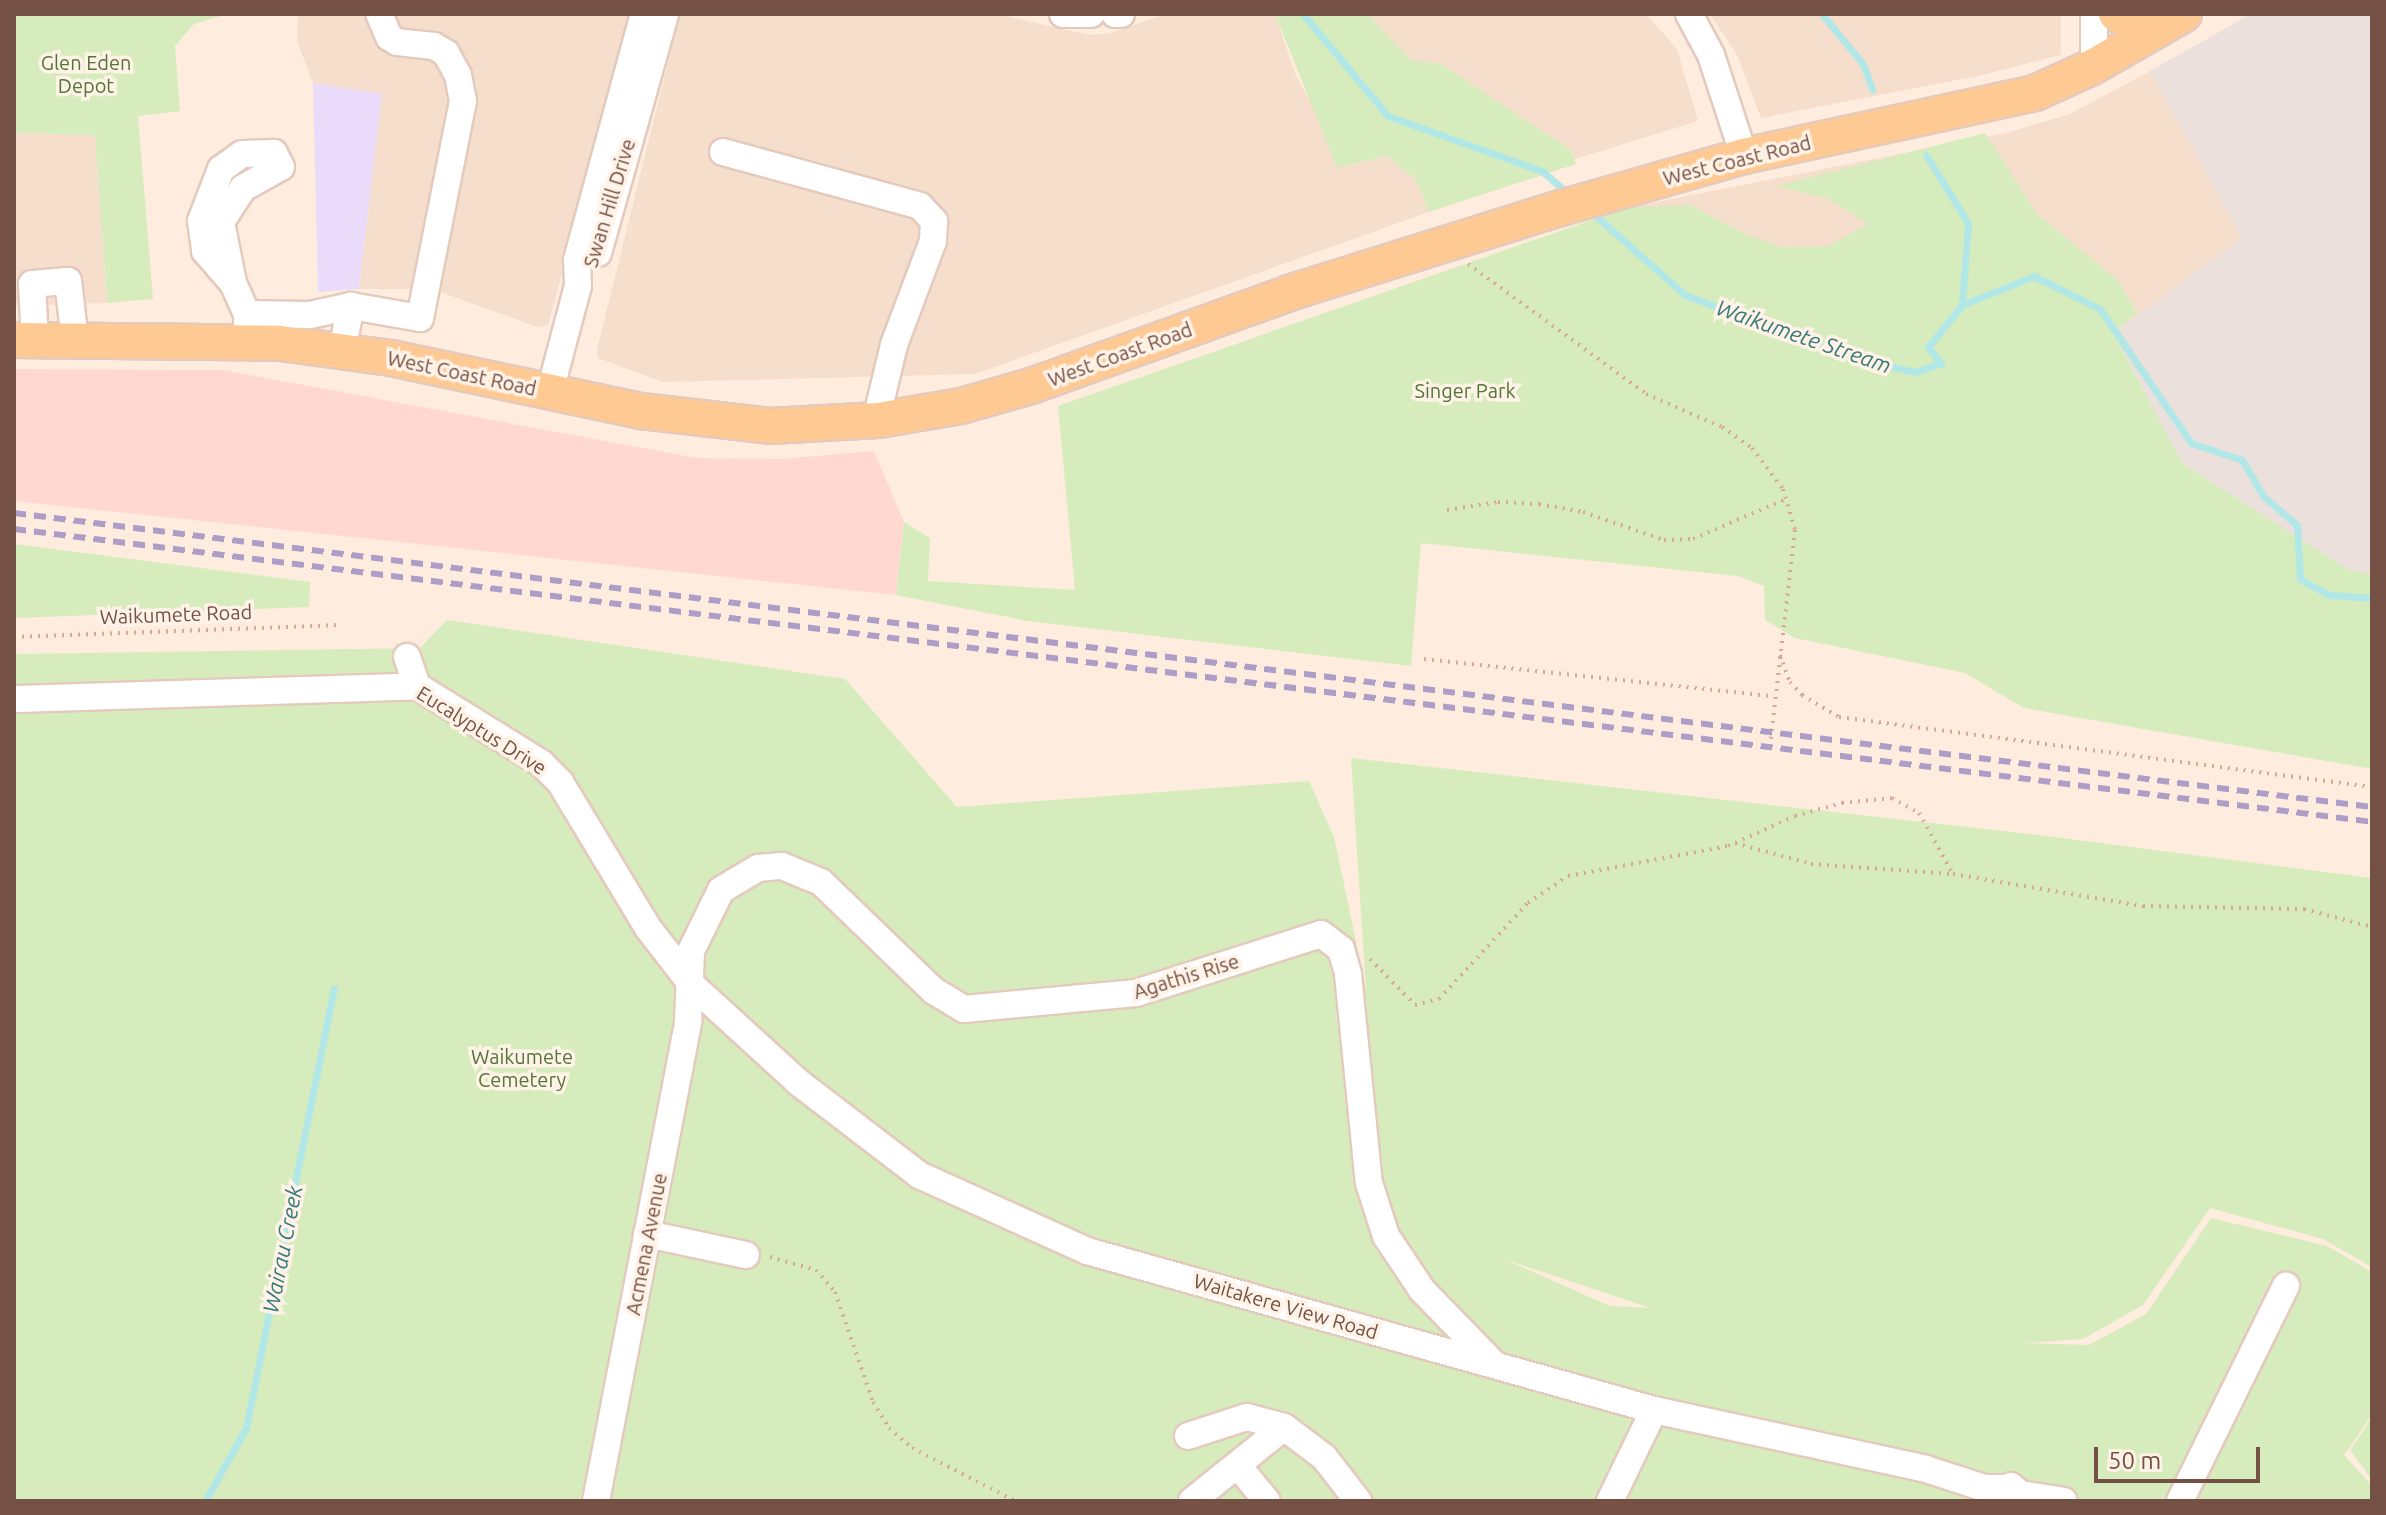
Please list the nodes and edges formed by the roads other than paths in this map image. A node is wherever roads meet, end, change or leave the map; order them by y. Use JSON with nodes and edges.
{"nodes":[{"id":1,"x":379,"y":14,"type":"edge"},
{"id":2,"x":644,"y":14,"type":"edge"},
{"id":3,"x":665,"y":14,"type":"edge"},
{"id":4,"x":1063,"y":14,"type":"edge"},
{"id":5,"x":1091,"y":14,"type":"edge"},
{"id":6,"x":1689,"y":14,"type":"edge"},
{"id":7,"x":2094,"y":14,"type":"edge"},
{"id":8,"x":2116,"y":14,"type":"edge"},
{"id":9,"x":2170,"y":22,"type":"edge"},
{"id":10,"x":2094,"y":66,"type":"junction"},
{"id":11,"x":626,"y":115,"type":"junction"},
{"id":12,"x":723,"y":152,"type":"dead end"},
{"id":13,"x":1744,"y":156,"type":"junction"},
{"id":14,"x":233,"y":283,"type":"junction"},
{"id":15,"x":351,"y":306,"type":"junction"},
{"id":16,"x":247,"y":328,"type":"junction"},
{"id":17,"x":24,"y":340,"type":"edge"},
{"id":18,"x":75,"y":341,"type":"junction"},
{"id":19,"x":342,"y":350,"type":"junction"},
{"id":20,"x":550,"y":391,"type":"junction"},
{"id":21,"x":876,"y":420,"type":"junction"},
{"id":22,"x":407,"y":657,"type":"dead end"},
{"id":23,"x":417,"y":686,"type":"junction"},
{"id":24,"x":14,"y":699,"type":"edge"},
{"id":25,"x":693,"y":986,"type":"junction"},
{"id":26,"x":647,"y":1234,"type":"junction"},
{"id":27,"x":746,"y":1255,"type":"road end"},
{"id":28,"x":2286,"y":1286,"type":"dead end"},
{"id":29,"x":1497,"y":1367,"type":"junction"},
{"id":30,"x":1654,"y":1410,"type":"junction"},
{"id":31,"x":1284,"y":1427,"type":"junction"},
{"id":32,"x":1188,"y":1436,"type":"dead end"},
{"id":33,"x":1238,"y":1466,"type":"junction"},
{"id":34,"x":1950,"y":1477,"type":"junction"},
{"id":35,"x":2013,"y":1496,"type":"edge"},
{"id":36,"x":596,"y":1501,"type":"edge"},
{"id":37,"x":1192,"y":1501,"type":"edge"},
{"id":38,"x":1267,"y":1501,"type":"edge"},
{"id":39,"x":1358,"y":1501,"type":"edge"},
{"id":40,"x":1610,"y":1501,"type":"edge"},
{"id":41,"x":1975,"y":1501,"type":"edge"},
{"id":42,"x":2064,"y":1501,"type":"edge"},
{"id":43,"x":2180,"y":1501,"type":"edge"}],
"edges":[{"from":1,"to":15,"type":"street"},
{"from":2,"to":11,"type":"street","name":"Swan Hill Drive"},
{"from":3,"to":11,"type":"street","name":"Swan Hill Drive"},
{"from":4,"to":5,"type":"street"},
{"from":6,"to":13,"type":"street"},
{"from":7,"to":10,"type":"street"},
{"from":8,"to":9,"type":"main road"},
{"from":9,"to":10,"type":"main road","name":"West Coast Road"},
{"from":10,"to":13,"type":"main road","name":"West Coast Road"},
{"from":11,"to":20,"type":"street","name":"Swan Hill Drive"},
{"from":12,"to":21,"type":"street"},
{"from":13,"to":21,"type":"main road","name":"West Coast Road"},
{"from":14,"to":14,"type":"street"},
{"from":14,"to":16,"type":"street"},
{"from":15,"to":16,"type":"street"},
{"from":15,"to":19,"type":"street"},
{"from":16,"to":18,"type":"main road","name":"West Coast Road"},
{"from":16,"to":19,"type":"main road","name":"West Coast Road"},
{"from":17,"to":18,"type":"main road","name":"West Coast Road"},
{"from":17,"to":18,"type":"street"},
{"from":19,"to":20,"type":"main road","name":"West Coast Road"},
{"from":20,"to":21,"type":"main road","name":"West Coast Road"},
{"from":22,"to":23,"type":"street"},
{"from":23,"to":24,"type":"street","name":"Eucalyptus Drive"},
{"from":23,"to":25,"type":"street","name":"Eucalyptus Drive"},
{"from":25,"to":26,"type":"street","name":"Acmena Avenue"},
{"from":25,"to":29,"type":"street","name":"Waitakere View Road"},
{"from":25,"to":29,"type":"street","name":"Agathis Rise"},
{"from":26,"to":27,"type":"street"},
{"from":26,"to":36,"type":"street","name":"Acmena Avenue"},
{"from":28,"to":43,"type":"street"},
{"from":29,"to":30,"type":"street","name":"Waitakere View Road"},
{"from":30,"to":34,"type":"street","name":"Waitakere View Road"},
{"from":30,"to":40,"type":"street"},
{"from":31,"to":32,"type":"street"},
{"from":31,"to":33,"type":"street"},
{"from":31,"to":39,"type":"street"},
{"from":33,"to":37,"type":"street"},
{"from":33,"to":38,"type":"street"},
{"from":34,"to":35,"type":"street","name":"Waitakere View Road"},
{"from":34,"to":41,"type":"street"},
{"from":35,"to":42,"type":"street","name":"Waitakere View Road"}]}
